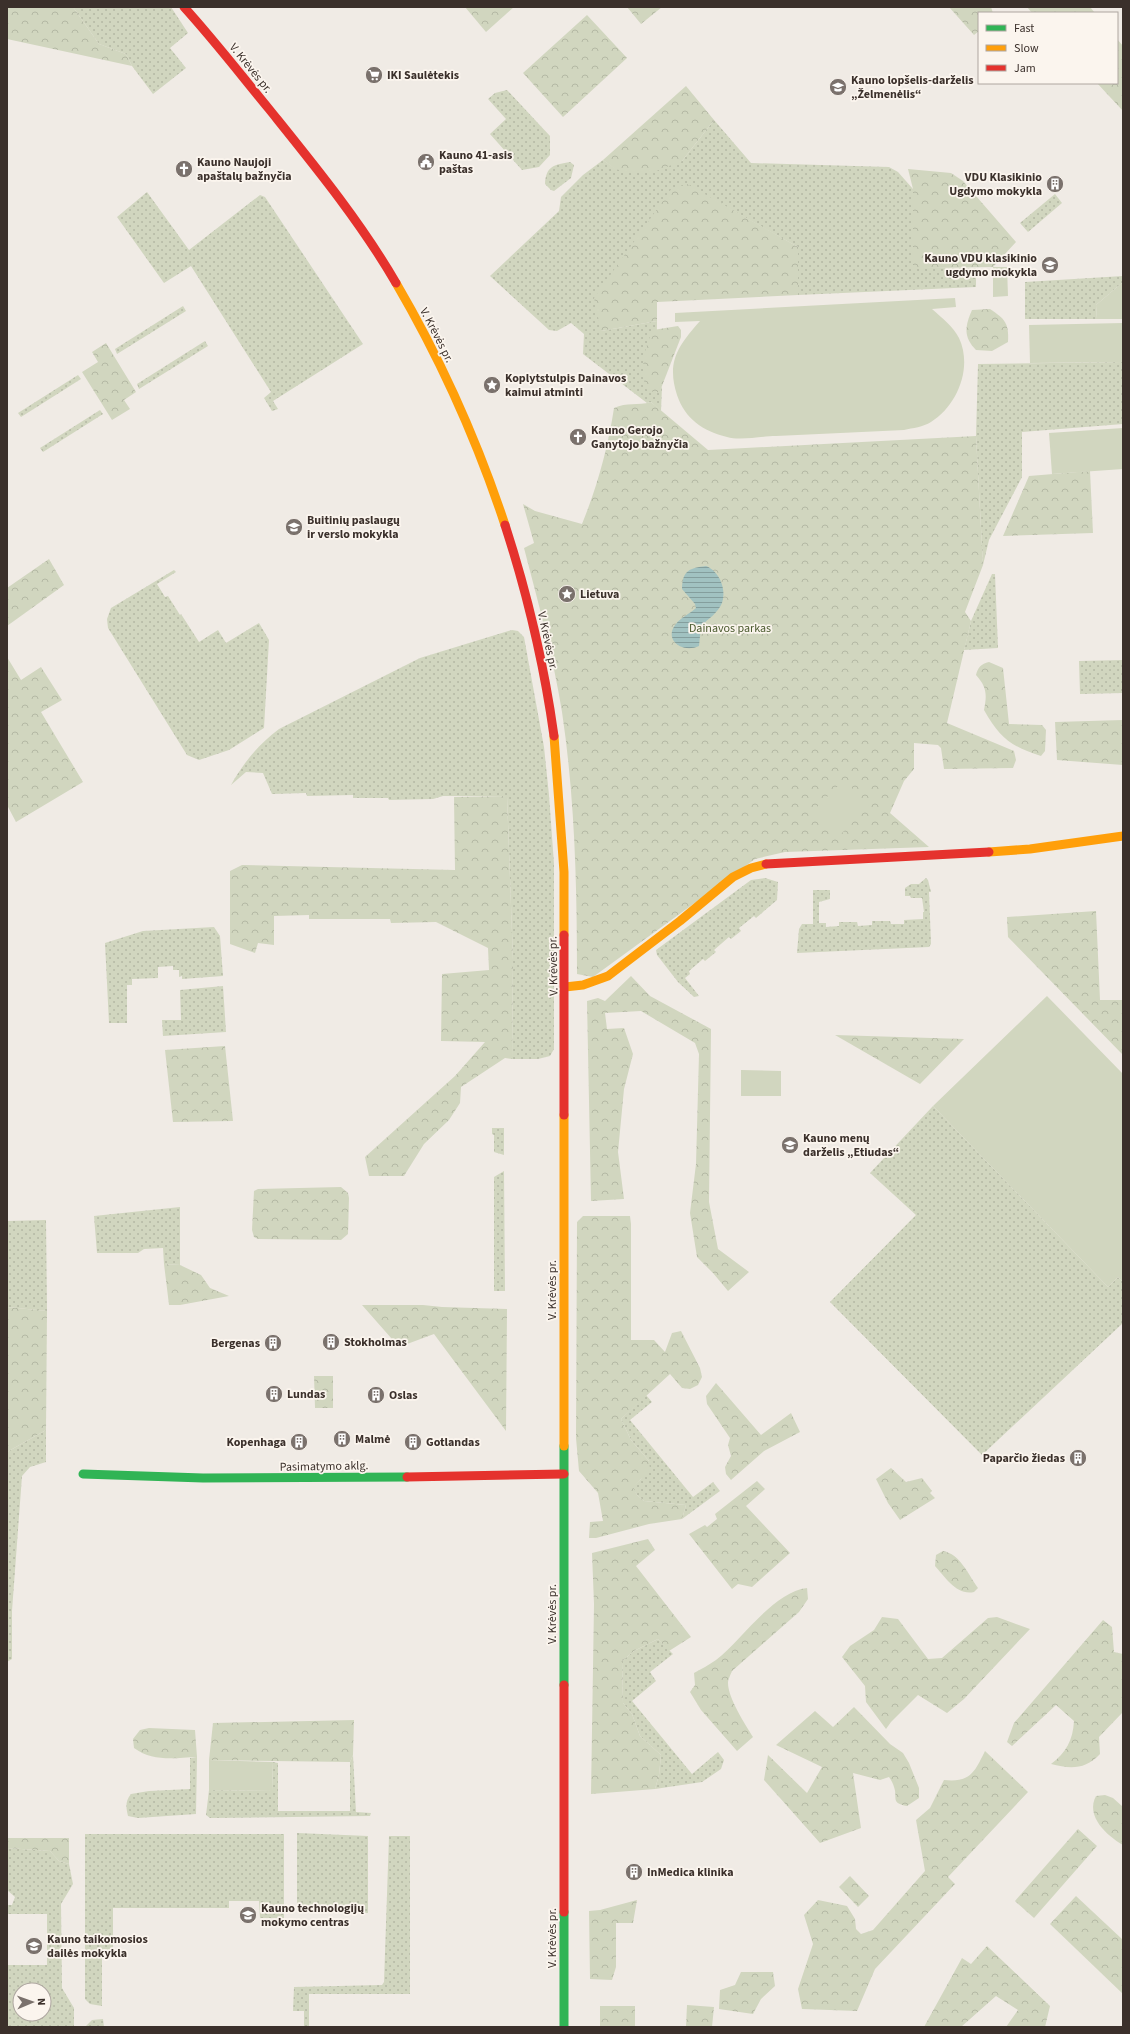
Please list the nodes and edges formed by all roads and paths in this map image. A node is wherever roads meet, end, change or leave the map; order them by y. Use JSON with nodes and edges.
{"nodes":[{"id":1,"x":184,"y":7,"type":"edge"},
{"id":2,"x":1123,"y":836,"type":"edge"},
{"id":3,"x":565,"y":987,"type":"junction"},
{"id":4,"x":83,"y":1474,"type":"dead end"},
{"id":5,"x":564,"y":1474,"type":"junction"},
{"id":6,"x":564,"y":2027,"type":"edge"}],
"edges":[{"from":1,"to":3,"type":"main road","name":"V. Krėvės pr."},
{"from":2,"to":3,"type":"main road"},
{"from":3,"to":5,"type":"main road","name":"V. Krėvės pr."},
{"from":4,"to":5,"type":"main road","name":"Pasimatymo aklg."},
{"from":5,"to":6,"type":"main road","name":"V. Krėvės pr."}]}
